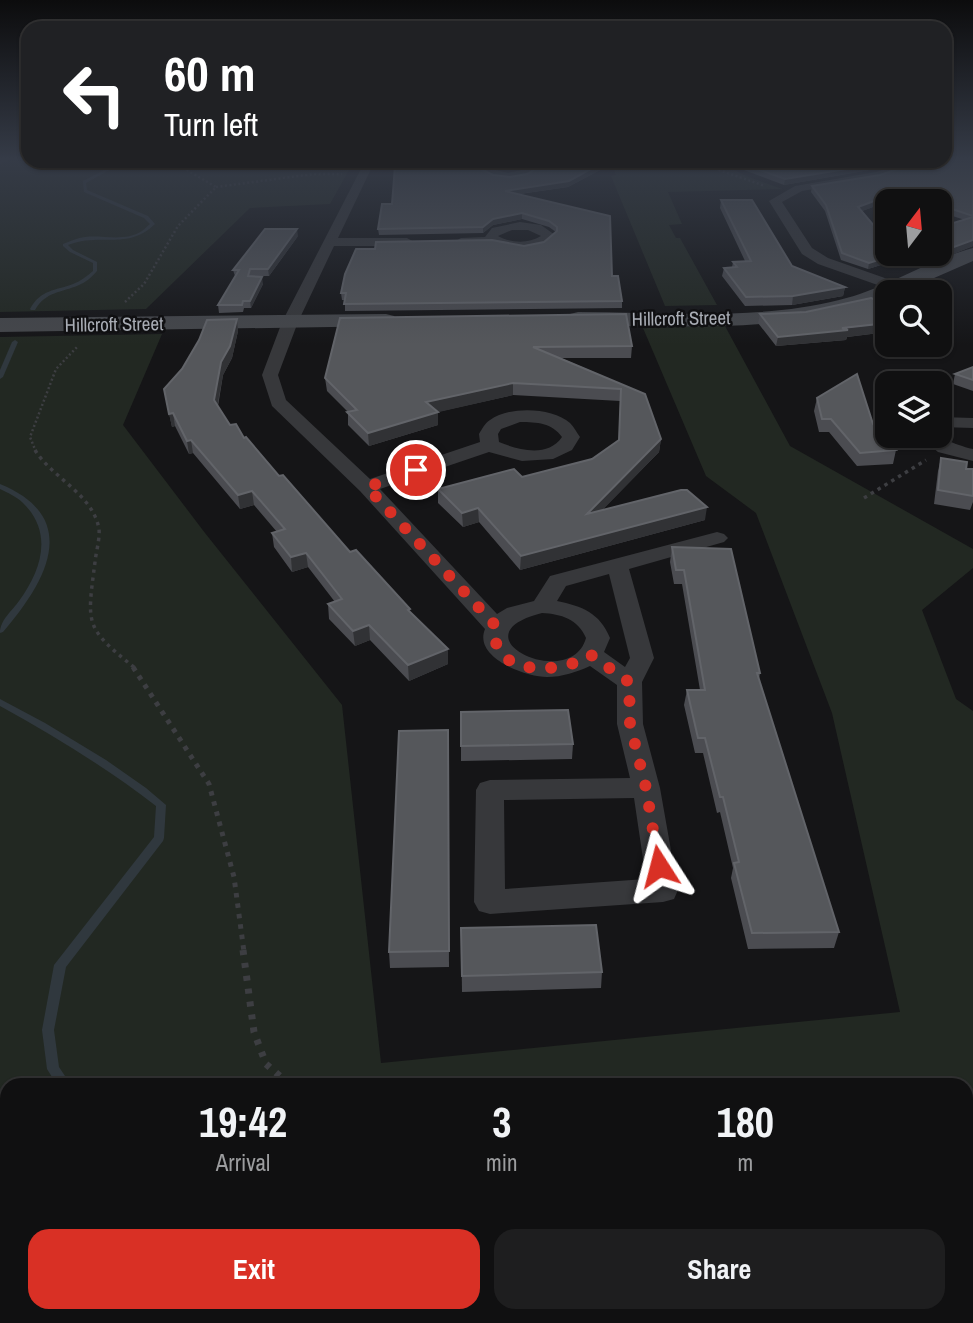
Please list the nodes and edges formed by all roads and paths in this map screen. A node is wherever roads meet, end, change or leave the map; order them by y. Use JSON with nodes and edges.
{"nodes":[{"id":1,"x":182,"y":222,"type":"edge"},
{"id":2,"x":341,"y":222,"type":"edge"},
{"id":3,"x":788,"y":222,"type":"edge"},
{"id":4,"x":494,"y":240,"type":"edge"},
{"id":5,"x":331,"y":242,"type":"junction"},
{"id":6,"x":422,"y":242,"type":"edge"},
{"id":7,"x":448,"y":242,"type":"edge"},
{"id":8,"x":973,"y":254,"type":"edge"},
{"id":9,"x":877,"y":280,"type":"edge"},
{"id":10,"x":909,"y":280,"type":"edge"},
{"id":11,"x":875,"y":294,"type":"edge"},
{"id":12,"x":122,"y":304,"type":"dead end"},
{"id":13,"x":551,"y":319,"type":"edge"},
{"id":14,"x":413,"y":320,"type":"edge"},
{"id":15,"x":290,"y":322,"type":"junction"},
{"id":16,"x":0,"y":325,"type":"edge"},
{"id":17,"x":80,"y":343,"type":"dead end"},
{"id":18,"x":952,"y":422,"type":"edge"},
{"id":19,"x":973,"y":423,"type":"edge"},
{"id":20,"x":490,"y":445,"type":"dead end"},
{"id":21,"x":945,"y":449,"type":"joint"},
{"id":22,"x":973,"y":455,"type":"edge"},
{"id":23,"x":367,"y":487,"type":"junction"},
{"id":24,"x":864,"y":498,"type":"dead end"},
{"id":25,"x":717,"y":538,"type":"dead end"},
{"id":26,"x":616,"y":564,"type":"junction"},
{"id":27,"x":542,"y":606,"type":"junction"},
{"id":28,"x":496,"y":626,"type":"junction"},
{"id":29,"x":591,"y":655,"type":"junction"},
{"id":30,"x":629,"y":682,"type":"junction"},
{"id":31,"x":646,"y":788,"type":"junction"},
{"id":32,"x":282,"y":1078,"type":"edge"}],
"edges":[{"from":1,"to":12,"type":"path"},
{"from":2,"to":5,"type":"street"},
{"from":3,"to":9,"type":"street"},
{"from":4,"to":7,"type":"street"},
{"from":5,"to":6,"type":"street"},
{"from":5,"to":15,"type":"street"},
{"from":8,"to":10,"type":"street","name":"Hillcroft Street"},
{"from":11,"to":13,"type":"street","name":"Hillcroft Street"},
{"from":14,"to":15,"type":"street","name":"Hillcroft Street"},
{"from":15,"to":16,"type":"street","name":"Hillcroft Street"},
{"from":15,"to":23,"type":"street"},
{"from":17,"to":32,"type":"path"},
{"from":18,"to":19,"type":"street"},
{"from":20,"to":23,"type":"street"},
{"from":21,"to":22,"type":"street"},
{"from":21,"to":24,"type":"path"},
{"from":23,"to":28,"type":"street"},
{"from":25,"to":26,"type":"street"},
{"from":26,"to":27,"type":"street"},
{"from":26,"to":30,"type":"street"},
{"from":27,"to":28,"type":"street"},
{"from":27,"to":29,"type":"street"},
{"from":28,"to":29,"type":"street"},
{"from":29,"to":30,"type":"street"},
{"from":30,"to":31,"type":"street"},
{"from":31,"to":31,"type":"street"}]}
